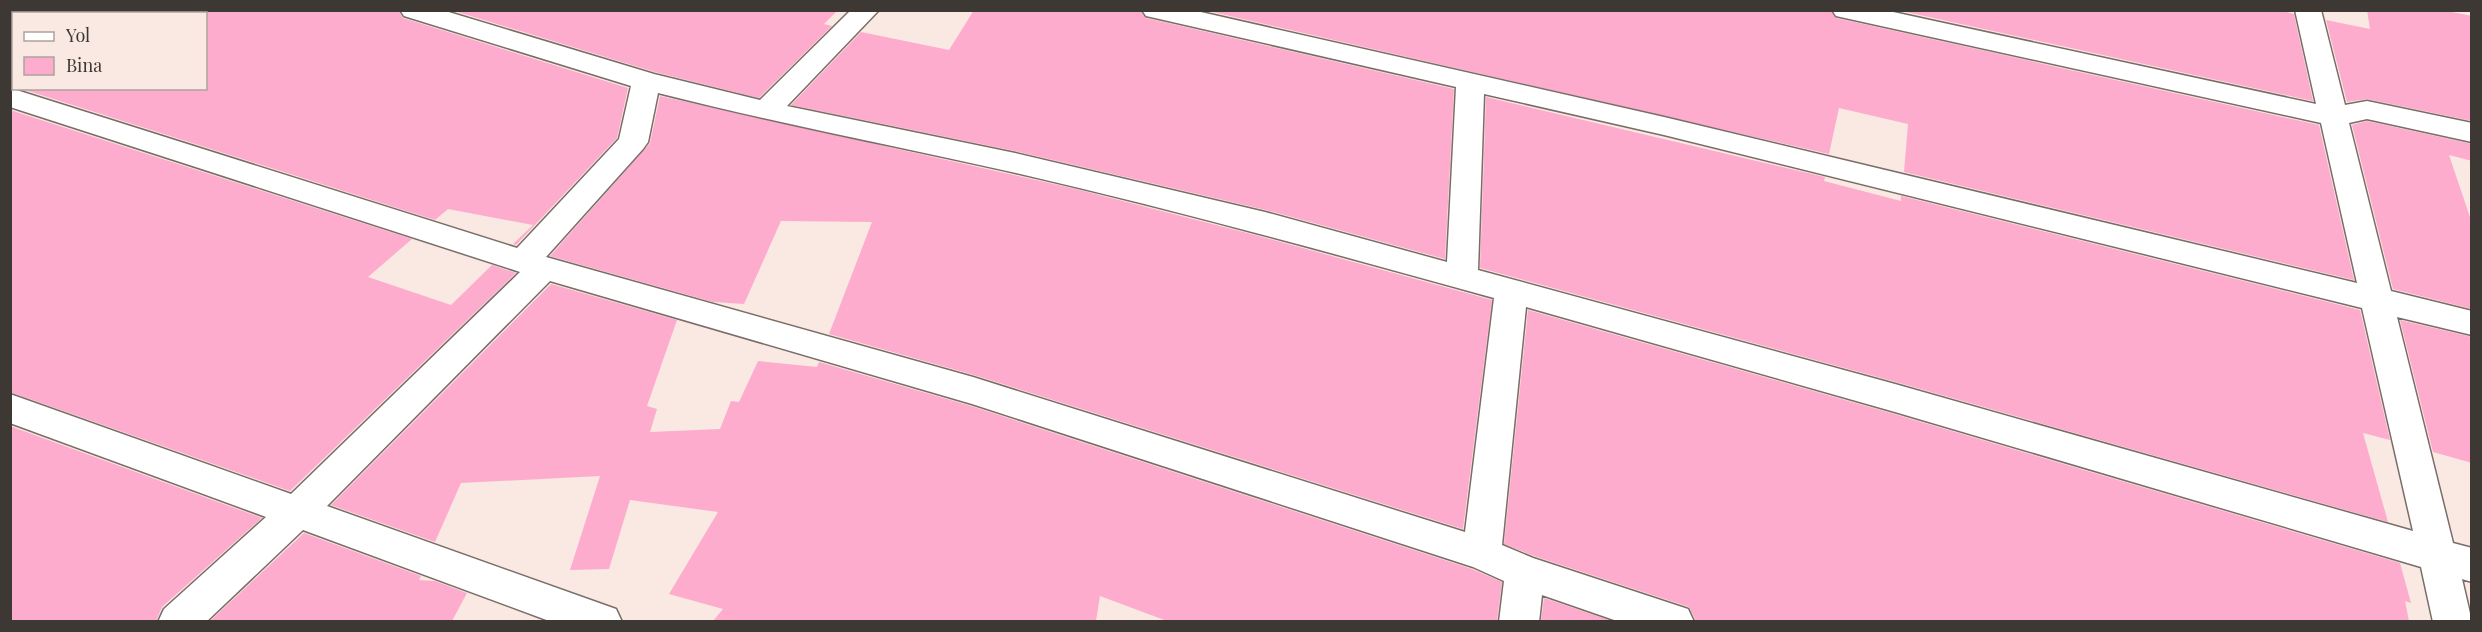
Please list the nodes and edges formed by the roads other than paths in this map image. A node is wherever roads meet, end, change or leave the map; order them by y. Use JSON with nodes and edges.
{"nodes":[{"id":1,"x":413,"y":10,"type":"edge"},
{"id":2,"x":866,"y":10,"type":"edge"},
{"id":3,"x":1155,"y":10,"type":"edge"},
{"id":4,"x":1845,"y":10,"type":"edge"},
{"id":5,"x":2308,"y":10,"type":"edge"},
{"id":6,"x":646,"y":81,"type":"junction"},
{"id":7,"x":1470,"y":81,"type":"junction"},
{"id":8,"x":14,"y":95,"type":"edge"},
{"id":9,"x":766,"y":111,"type":"junction"},
{"id":10,"x":2333,"y":117,"type":"junction"},
{"id":11,"x":2472,"y":134,"type":"edge"},
{"id":12,"x":533,"y":265,"type":"junction"},
{"id":13,"x":1462,"y":278,"type":"junction"},
{"id":14,"x":1511,"y":291,"type":"junction"},
{"id":15,"x":2377,"y":300,"type":"junction"},
{"id":16,"x":2472,"y":323,"type":"edge"},
{"id":17,"x":10,"y":408,"type":"edge"},
{"id":18,"x":297,"y":512,"type":"junction"},
{"id":19,"x":1482,"y":554,"type":"junction"},
{"id":20,"x":2438,"y":555,"type":"junction"},
{"id":21,"x":2472,"y":565,"type":"edge"},
{"id":22,"x":1525,"y":572,"type":"junction"},
{"id":23,"x":178,"y":621,"type":"edge"},
{"id":24,"x":602,"y":621,"type":"edge"},
{"id":25,"x":1518,"y":621,"type":"edge"},
{"id":26,"x":1674,"y":621,"type":"edge"},
{"id":27,"x":2453,"y":621,"type":"edge"}],
"edges":[{"from":1,"to":6,"type":"street"},
{"from":2,"to":9,"type":"street"},
{"from":3,"to":7,"type":"street"},
{"from":4,"to":10,"type":"street"},
{"from":5,"to":10,"type":"street"},
{"from":6,"to":9,"type":"street"},
{"from":6,"to":12,"type":"street"},
{"from":7,"to":13,"type":"street"},
{"from":7,"to":15,"type":"street"},
{"from":8,"to":12,"type":"street"},
{"from":9,"to":13,"type":"street"},
{"from":10,"to":11,"type":"street"},
{"from":10,"to":15,"type":"street"},
{"from":12,"to":18,"type":"street"},
{"from":12,"to":19,"type":"street"},
{"from":13,"to":14,"type":"street"},
{"from":14,"to":19,"type":"street"},
{"from":14,"to":20,"type":"street"},
{"from":15,"to":16,"type":"street"},
{"from":15,"to":20,"type":"street"},
{"from":17,"to":18,"type":"street"},
{"from":18,"to":23,"type":"street"},
{"from":18,"to":24,"type":"street"},
{"from":19,"to":22,"type":"street"},
{"from":20,"to":21,"type":"street"},
{"from":20,"to":27,"type":"street"},
{"from":22,"to":25,"type":"street"},
{"from":22,"to":26,"type":"street"}]}
